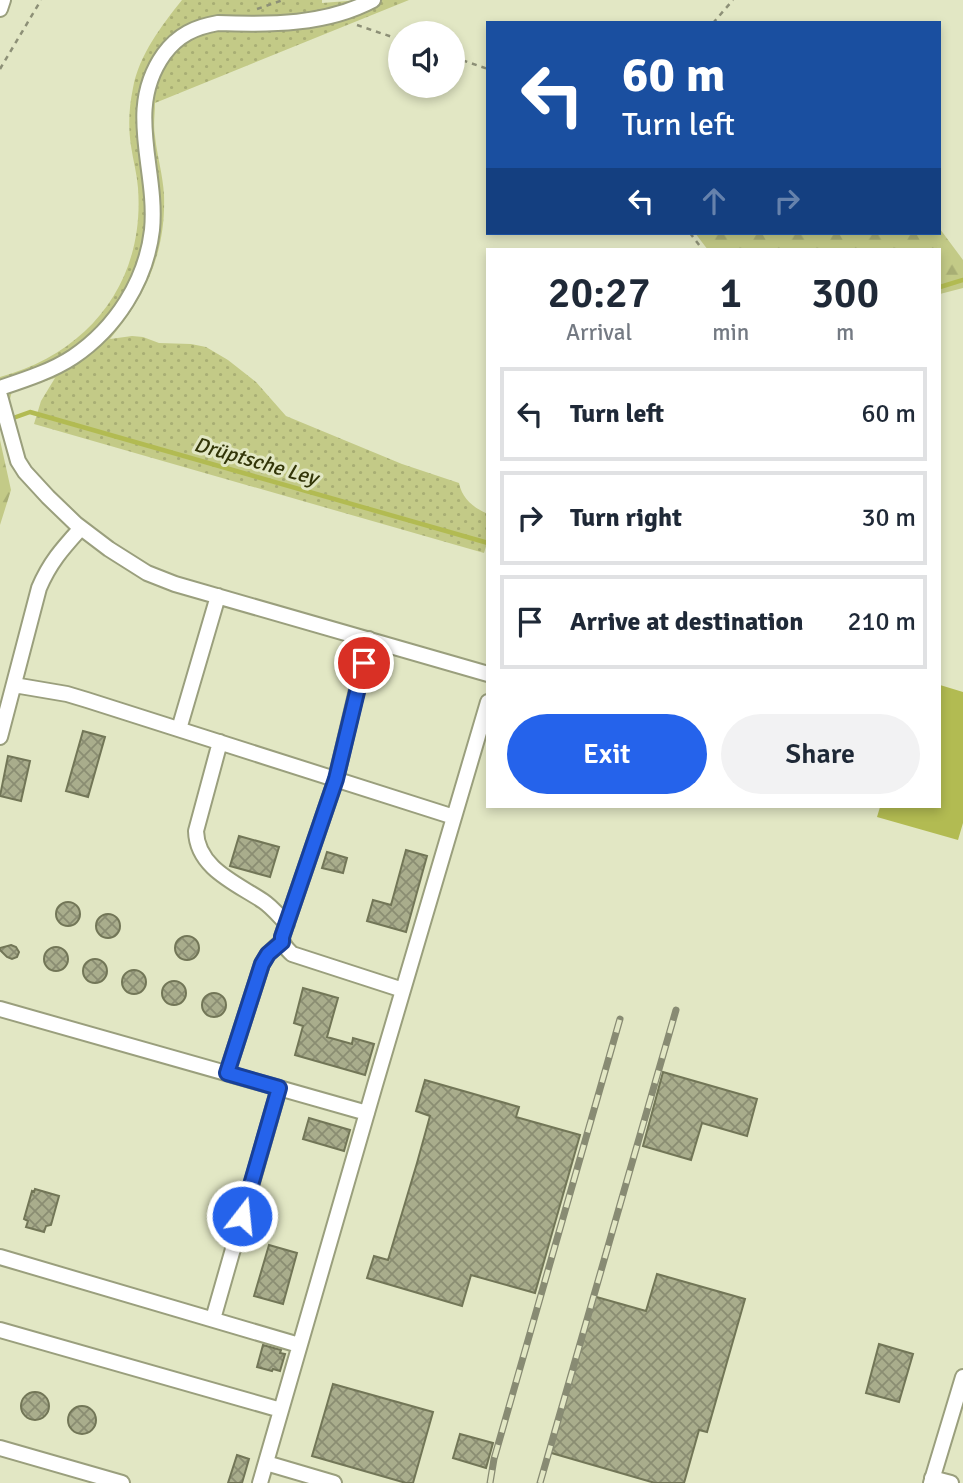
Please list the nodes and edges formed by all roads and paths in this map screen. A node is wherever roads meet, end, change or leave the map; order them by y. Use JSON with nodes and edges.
{"nodes":[{"id":1,"x":3,"y":0,"type":"edge"},
{"id":2,"x":41,"y":0,"type":"edge"},
{"id":3,"x":373,"y":0,"type":"edge"},
{"id":4,"x":733,"y":0,"type":"edge"},
{"id":5,"x":0,"y":9,"type":"edge"},
{"id":6,"x":715,"y":21,"type":"edge"},
{"id":7,"x":357,"y":25,"type":"dead end"},
{"id":8,"x":388,"y":36,"type":"edge"},
{"id":9,"x":465,"y":61,"type":"edge"},
{"id":10,"x":486,"y":68,"type":"edge"},
{"id":11,"x":0,"y":69,"type":"edge"},
{"id":12,"x":0,"y":388,"type":"edge"},
{"id":13,"x":0,"y":396,"type":"edge"},
{"id":14,"x":81,"y":527,"type":"junction"},
{"id":15,"x":218,"y":596,"type":"junction"},
{"id":16,"x":369,"y":639,"type":"junction"},
{"id":17,"x":486,"y":673,"type":"edge"},
{"id":18,"x":14,"y":685,"type":"junction"},
{"id":19,"x":486,"y":709,"type":"edge"},
{"id":20,"x":179,"y":729,"type":"junction"},
{"id":21,"x":0,"y":737,"type":"edge"},
{"id":22,"x":220,"y":742,"type":"junction"},
{"id":23,"x":336,"y":779,"type":"junction"},
{"id":24,"x":454,"y":817,"type":"junction"},
{"id":25,"x":286,"y":924,"type":"junction"},
{"id":26,"x":282,"y":942,"type":"junction"},
{"id":27,"x":403,"y":990,"type":"junction"},
{"id":28,"x":0,"y":1009,"type":"edge"},
{"id":29,"x":227,"y":1073,"type":"junction"},
{"id":30,"x":279,"y":1088,"type":"junction"},
{"id":31,"x":367,"y":1113,"type":"junction"},
{"id":32,"x":0,"y":1257,"type":"edge"},
{"id":33,"x":213,"y":1319,"type":"junction"},
{"id":34,"x":0,"y":1330,"type":"edge"},
{"id":35,"x":299,"y":1345,"type":"junction"},
{"id":36,"x":963,"y":1377,"type":"edge"},
{"id":37,"x":281,"y":1410,"type":"junction"},
{"id":38,"x":0,"y":1448,"type":"edge"},
{"id":39,"x":266,"y":1463,"type":"junction"},
{"id":40,"x":932,"y":1480,"type":"edge"},
{"id":41,"x":122,"y":1483,"type":"edge"},
{"id":42,"x":260,"y":1483,"type":"edge"},
{"id":43,"x":334,"y":1483,"type":"edge"},
{"id":44,"x":951,"y":1483,"type":"edge"}],
"edges":[{"from":1,"to":5,"type":"lane"},
{"from":2,"to":11,"type":"path"},
{"from":3,"to":12,"type":"lane"},
{"from":4,"to":6,"type":"path"},
{"from":7,"to":8,"type":"path"},
{"from":9,"to":10,"type":"path"},
{"from":13,"to":14,"type":"lane"},
{"from":14,"to":15,"type":"lane"},
{"from":14,"to":18,"type":"lane"},
{"from":15,"to":16,"type":"lane"},
{"from":15,"to":20,"type":"lane"},
{"from":16,"to":17,"type":"lane"},
{"from":16,"to":23,"type":"lane"},
{"from":18,"to":20,"type":"lane"},
{"from":18,"to":21,"type":"lane"},
{"from":19,"to":24,"type":"lane"},
{"from":20,"to":22,"type":"lane"},
{"from":22,"to":23,"type":"lane"},
{"from":22,"to":25,"type":"lane"},
{"from":23,"to":24,"type":"lane"},
{"from":23,"to":25,"type":"lane"},
{"from":24,"to":27,"type":"lane"},
{"from":25,"to":26,"type":"lane"},
{"from":26,"to":27,"type":"lane"},
{"from":26,"to":29,"type":"lane"},
{"from":27,"to":31,"type":"lane"},
{"from":28,"to":29,"type":"lane"},
{"from":29,"to":30,"type":"lane"},
{"from":30,"to":31,"type":"lane"},
{"from":30,"to":33,"type":"lane"},
{"from":31,"to":35,"type":"lane"},
{"from":32,"to":33,"type":"lane"},
{"from":33,"to":35,"type":"lane"},
{"from":34,"to":37,"type":"lane"},
{"from":35,"to":37,"type":"lane"},
{"from":36,"to":40,"type":"lane"},
{"from":37,"to":39,"type":"lane"},
{"from":38,"to":41,"type":"lane"},
{"from":39,"to":42,"type":"lane"},
{"from":39,"to":43,"type":"lane"},
{"from":40,"to":44,"type":"lane"}]}
